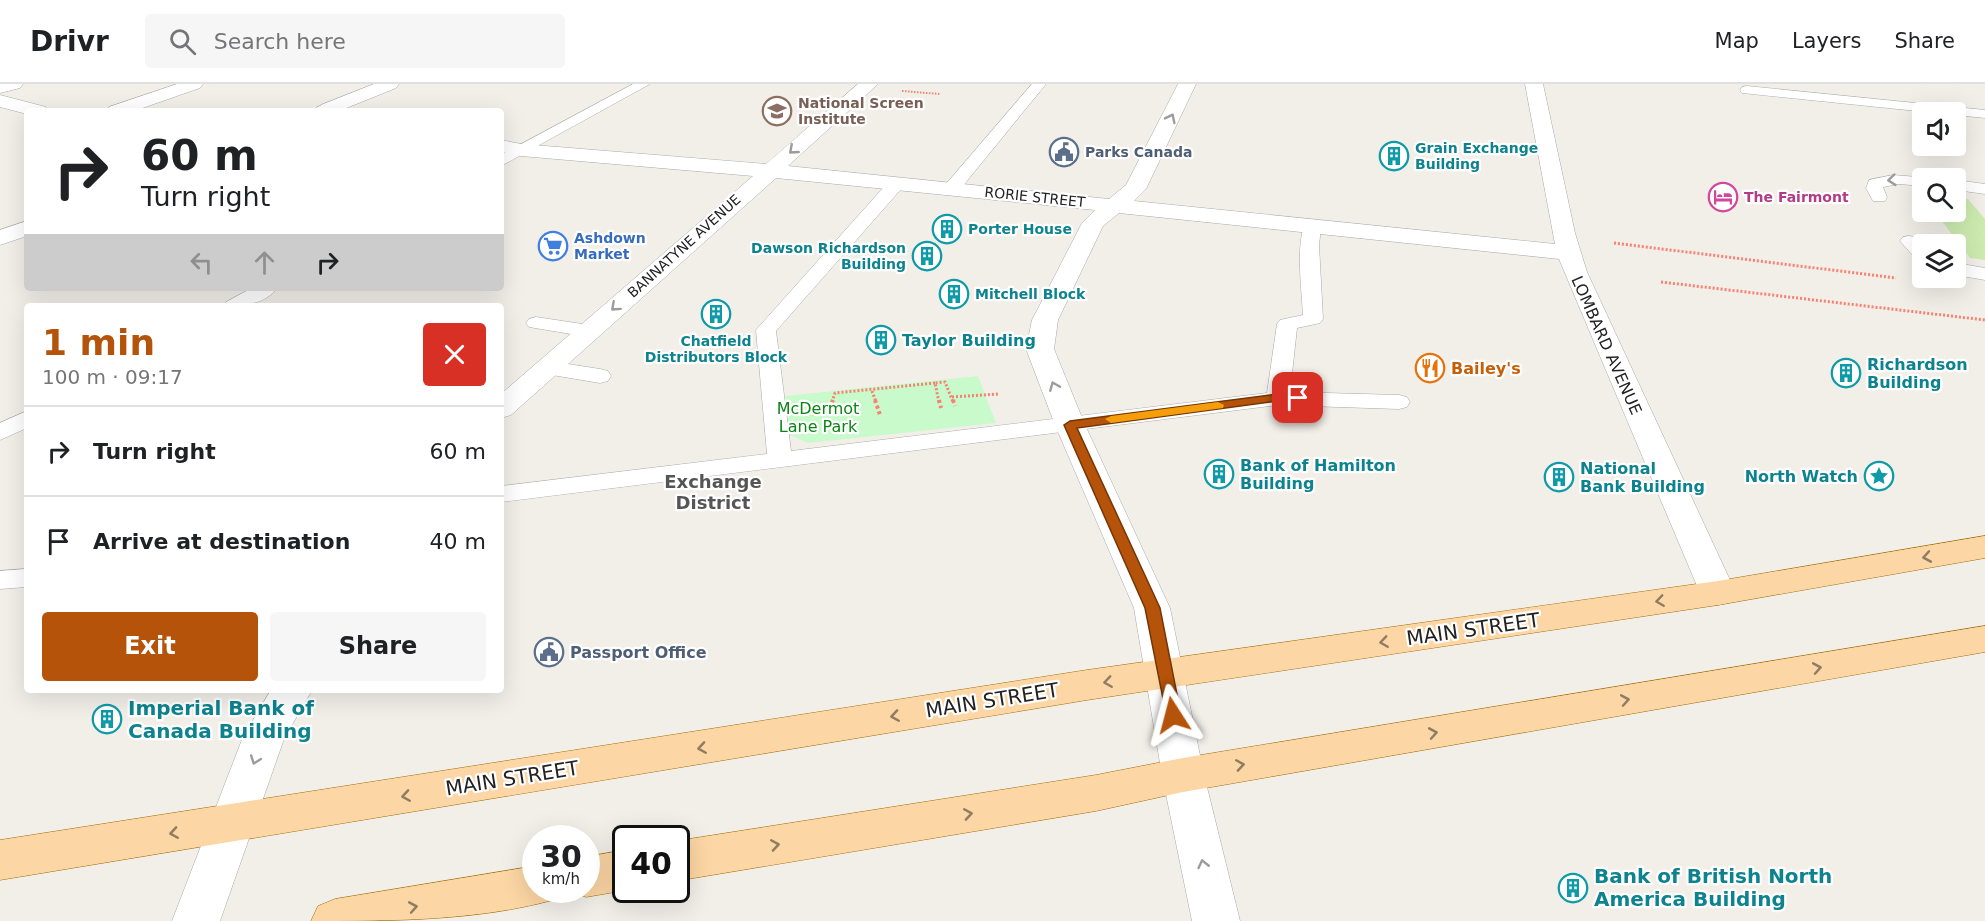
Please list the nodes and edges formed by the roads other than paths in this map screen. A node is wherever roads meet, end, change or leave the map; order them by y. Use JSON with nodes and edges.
{"nodes":[{"id":1,"x":14,"y":84,"type":"edge"},
{"id":2,"x":194,"y":84,"type":"edge"},
{"id":3,"x":390,"y":84,"type":"edge"},
{"id":4,"x":643,"y":84,"type":"edge"},
{"id":5,"x":869,"y":84,"type":"edge"},
{"id":6,"x":1039,"y":84,"type":"edge"},
{"id":7,"x":1187,"y":84,"type":"edge"},
{"id":8,"x":1534,"y":84,"type":"edge"},
{"id":9,"x":0,"y":88,"type":"edge"},
{"id":10,"x":1747,"y":90,"type":"dead end"},
{"id":11,"x":0,"y":101,"type":"edge"},
{"id":12,"x":27,"y":108,"type":"edge"},
{"id":13,"x":125,"y":108,"type":"edge"},
{"id":14,"x":334,"y":108,"type":"edge"},
{"id":15,"x":1985,"y":114,"type":"edge"},
{"id":16,"x":511,"y":148,"type":"edge"},
{"id":17,"x":769,"y":171,"type":"junction"},
{"id":18,"x":1912,"y":180,"type":"edge"},
{"id":19,"x":897,"y":183,"type":"junction"},
{"id":20,"x":1966,"y":186,"type":"edge"},
{"id":21,"x":952,"y":188,"type":"junction"},
{"id":22,"x":1985,"y":189,"type":"edge"},
{"id":23,"x":1880,"y":197,"type":"dead end"},
{"id":24,"x":1115,"y":206,"type":"junction"},
{"id":25,"x":1312,"y":227,"type":"junction"},
{"id":26,"x":24,"y":229,"type":"edge"},
{"id":27,"x":0,"y":238,"type":"edge"},
{"id":28,"x":1909,"y":241,"type":"dead end"},
{"id":29,"x":1912,"y":246,"type":"edge"},
{"id":30,"x":1568,"y":253,"type":"junction"},
{"id":31,"x":1966,"y":271,"type":"edge"},
{"id":32,"x":1985,"y":274,"type":"edge"},
{"id":33,"x":261,"y":291,"type":"edge"},
{"id":34,"x":239,"y":303,"type":"edge"},
{"id":35,"x":536,"y":323,"type":"dead end"},
{"id":36,"x":589,"y":331,"type":"junction"},
{"id":37,"x":548,"y":368,"type":"junction"},
{"id":38,"x":600,"y":376,"type":"dead end"},
{"id":39,"x":1278,"y":398,"type":"junction"},
{"id":40,"x":1400,"y":402,"type":"dead end"},
{"id":41,"x":504,"y":406,"type":"edge"},
{"id":42,"x":24,"y":420,"type":"edge"},
{"id":43,"x":1070,"y":425,"type":"junction"},
{"id":44,"x":0,"y":433,"type":"edge"},
{"id":45,"x":780,"y":461,"type":"junction"},
{"id":46,"x":504,"y":494,"type":"edge"},
{"id":47,"x":1985,"y":547,"type":"edge"},
{"id":48,"x":24,"y":578,"type":"edge"},
{"id":49,"x":0,"y":580,"type":"edge"},
{"id":50,"x":1718,"y":593,"type":"junction"},
{"id":51,"x":1985,"y":639,"type":"edge"},
{"id":52,"x":1166,"y":675,"type":"junction"},
{"id":53,"x":290,"y":693,"type":"edge"},
{"id":54,"x":1183,"y":774,"type":"junction"},
{"id":55,"x":232,"y":823,"type":"junction"},
{"id":56,"x":690,"y":859,"type":"edge"},
{"id":57,"x":0,"y":860,"type":"edge"},
{"id":58,"x":522,"y":888,"type":"edge"},
{"id":59,"x":196,"y":921,"type":"edge"},
{"id":60,"x":335,"y":921,"type":"edge"},
{"id":61,"x":1216,"y":921,"type":"edge"}],
"edges":[{"from":1,"to":9,"type":"street"},
{"from":2,"to":13,"type":"street"},
{"from":3,"to":14,"type":"street"},
{"from":4,"to":16,"type":"lane"},
{"from":5,"to":17,"type":"street","name":"BANNATYNE AVENUE","one_way":true},
{"from":6,"to":21,"type":"lane"},
{"from":24,"to":7,"type":"street","one_way":true},
{"from":8,"to":30,"type":"street","name":"LOMBARD AVENUE"},
{"from":10,"to":15,"type":"lane"},
{"from":11,"to":12,"type":"street"},
{"from":16,"to":17,"type":"street","name":"RORIE STREET"},
{"from":17,"to":19,"type":"street","name":"RORIE STREET"},
{"from":17,"to":36,"type":"street","name":"BANNATYNE AVENUE","one_way":true},
{"from":18,"to":23,"type":"lane","one_way":true},
{"from":19,"to":21,"type":"street","name":"RORIE STREET"},
{"from":19,"to":45,"type":"lane"},
{"from":20,"to":22,"type":"lane"},
{"from":21,"to":24,"type":"street","name":"RORIE STREET"},
{"from":24,"to":25,"type":"street","name":"RORIE STREET"},
{"from":43,"to":24,"type":"street","one_way":true},
{"from":25,"to":30,"type":"street","name":"RORIE STREET"},
{"from":25,"to":39,"type":"lane"},
{"from":26,"to":27,"type":"street"},
{"from":28,"to":29,"type":"lane"},
{"from":30,"to":50,"type":"street","name":"LOMBARD AVENUE"},
{"from":31,"to":32,"type":"lane"},
{"from":33,"to":34,"type":"lane"},
{"from":35,"to":36,"type":"lane"},
{"from":36,"to":37,"type":"street","name":"BANNATYNE AVENUE"},
{"from":37,"to":38,"type":"lane"},
{"from":37,"to":41,"type":"street","name":"BANNATYNE AVENUE"},
{"from":39,"to":40,"type":"lane"},
{"from":39,"to":43,"type":"lane"},
{"from":42,"to":44,"type":"lane"},
{"from":43,"to":45,"type":"lane"},
{"from":43,"to":52,"type":"street"},
{"from":45,"to":46,"type":"lane"},
{"from":47,"to":50,"type":"main road","name":"MAIN STREET","one_way":true},
{"from":48,"to":49,"type":"lane"},
{"from":50,"to":52,"type":"main road","name":"MAIN STREET","one_way":true},
{"from":54,"to":51,"type":"main road","one_way":true},
{"from":52,"to":54,"type":"street"},
{"from":52,"to":55,"type":"main road","name":"MAIN STREET","one_way":true},
{"from":53,"to":55,"type":"street","one_way":true},
{"from":56,"to":54,"type":"main road","one_way":true},
{"from":61,"to":54,"type":"street","one_way":true},
{"from":55,"to":57,"type":"main road","name":"MAIN STREET","one_way":true},
{"from":55,"to":59,"type":"street"},
{"from":60,"to":58,"type":"main road","one_way":true}]}
